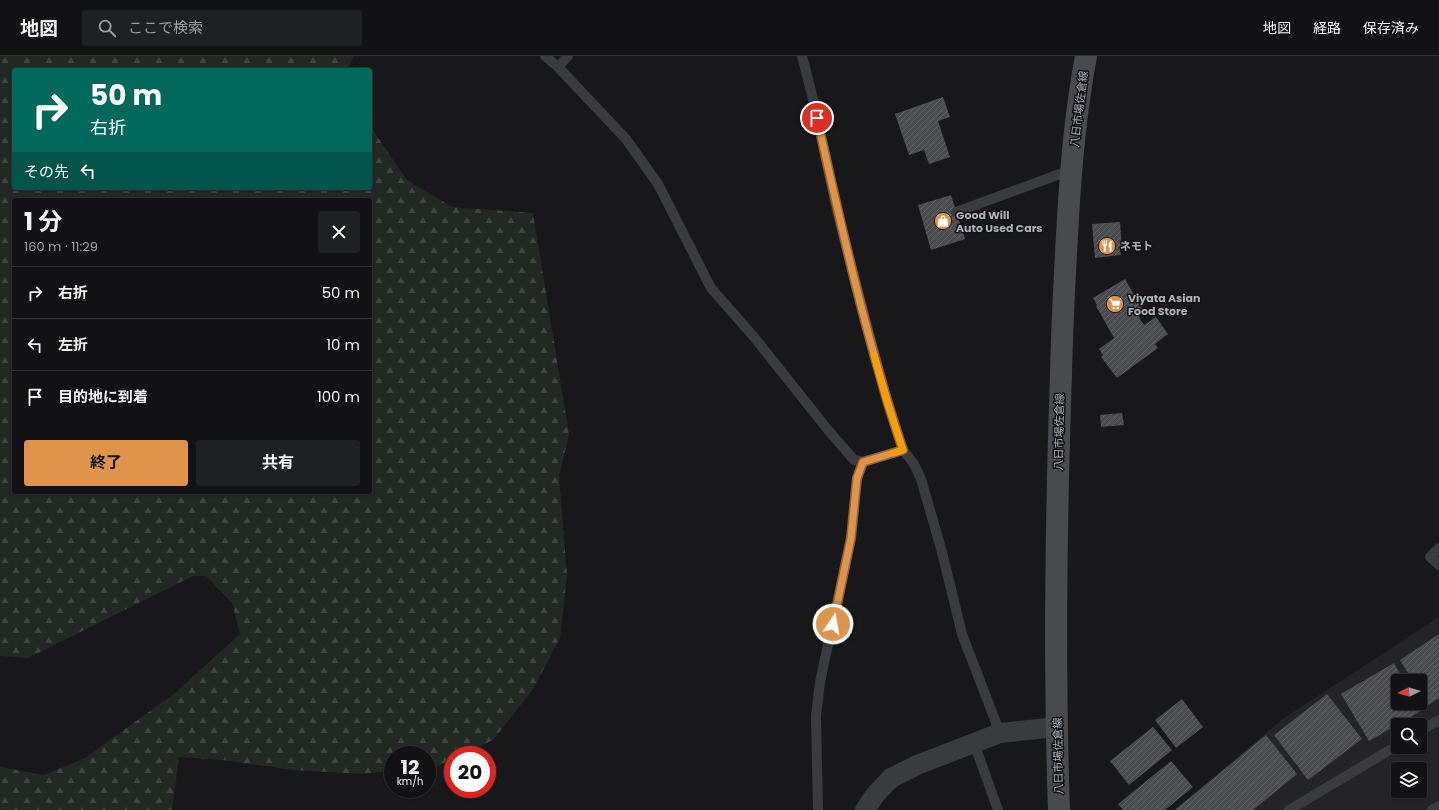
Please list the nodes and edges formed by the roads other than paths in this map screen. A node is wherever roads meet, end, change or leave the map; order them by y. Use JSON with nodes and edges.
{"nodes":[{"id":1,"x":545,"y":56,"type":"edge"},
{"id":2,"x":568,"y":56,"type":"edge"},
{"id":3,"x":802,"y":56,"type":"edge"},
{"id":4,"x":1086,"y":56,"type":"edge"},
{"id":5,"x":558,"y":67,"type":"junction"},
{"id":6,"x":1072,"y":170,"type":"junction"},
{"id":7,"x":956,"y":212,"type":"dead end"},
{"id":8,"x":903,"y":450,"type":"junction"},
{"id":9,"x":863,"y":462,"type":"junction"},
{"id":10,"x":1439,"y":548,"type":"edge"},
{"id":11,"x":1439,"y":565,"type":"edge"},
{"id":12,"x":1439,"y":720,"type":"edge"},
{"id":13,"x":1057,"y":727,"type":"junction"},
{"id":14,"x":1427,"y":727,"type":"edge"},
{"id":15,"x":1000,"y":733,"type":"junction"},
{"id":16,"x":974,"y":743,"type":"junction"},
{"id":17,"x":1391,"y":748,"type":"edge"},
{"id":18,"x":1439,"y":806,"type":"edge"},
{"id":19,"x":818,"y":810,"type":"edge"},
{"id":20,"x":865,"y":810,"type":"edge"},
{"id":21,"x":998,"y":810,"type":"edge"},
{"id":22,"x":1059,"y":810,"type":"edge"},
{"id":23,"x":1289,"y":810,"type":"edge"},
{"id":24,"x":1432,"y":810,"type":"edge"}],
"edges":[{"from":1,"to":5,"type":"lane"},
{"from":2,"to":5,"type":"lane"},
{"from":3,"to":8,"type":"lane"},
{"from":4,"to":6,"type":"main road","name":"八日市場佐倉線"},
{"from":5,"to":9,"type":"lane"},
{"from":6,"to":7,"type":"lane"},
{"from":6,"to":13,"type":"main road","name":"八日市場佐倉線"},
{"from":8,"to":9,"type":"lane"},
{"from":8,"to":15,"type":"lane"},
{"from":9,"to":19,"type":"lane"},
{"from":10,"to":11,"type":"lane"},
{"from":12,"to":14,"type":"lane"},
{"from":13,"to":15,"type":"street"},
{"from":13,"to":22,"type":"main road","name":"八日市場佐倉線"},
{"from":15,"to":16,"type":"street"},
{"from":16,"to":20,"type":"street"},
{"from":16,"to":21,"type":"lane"},
{"from":17,"to":23,"type":"lane"},
{"from":18,"to":24,"type":"lane"}]}
